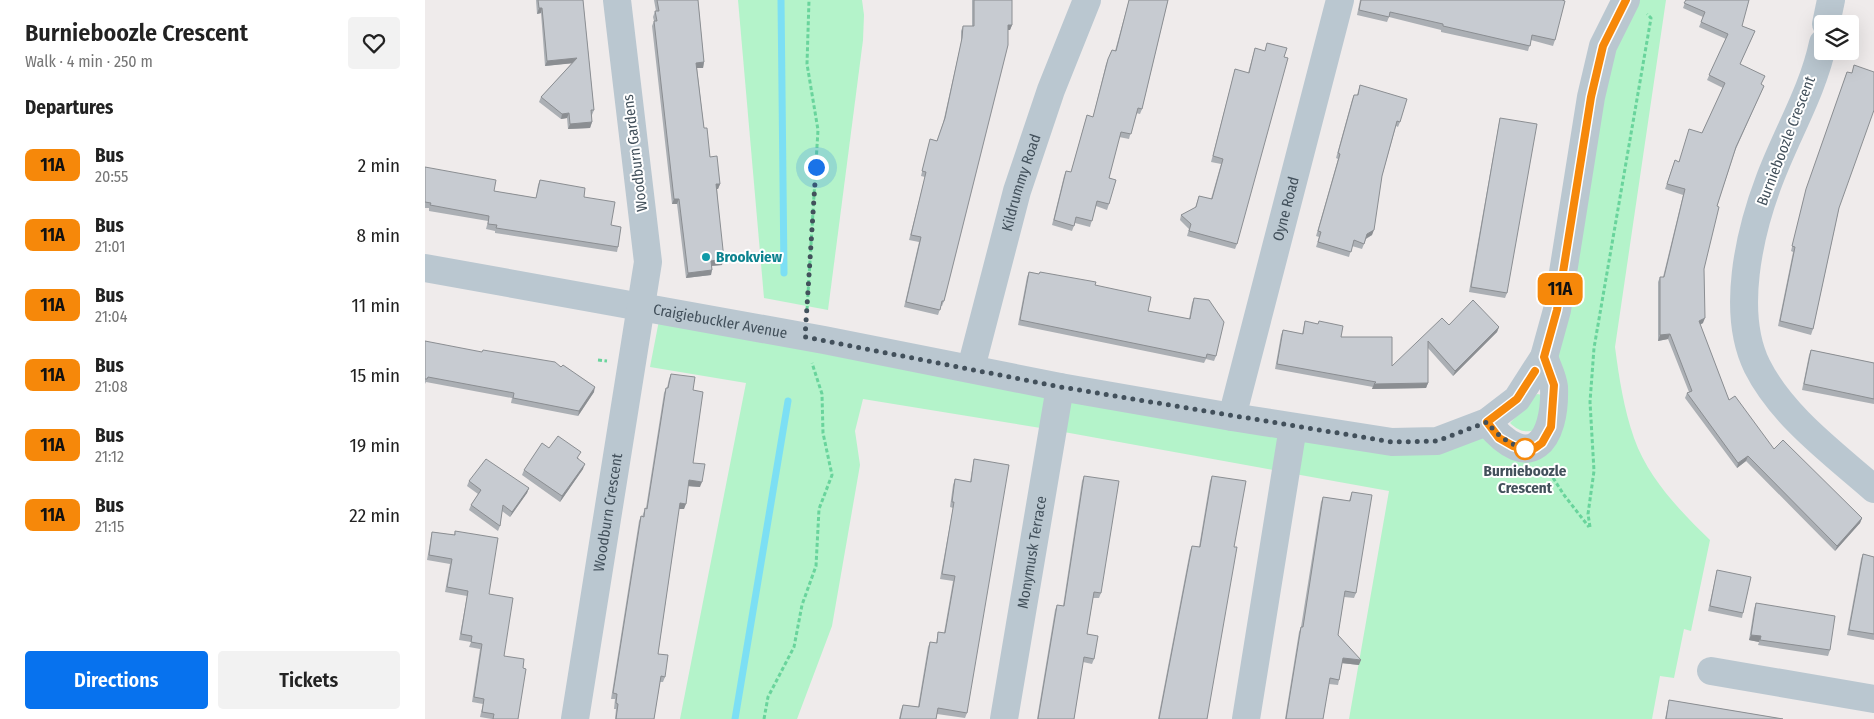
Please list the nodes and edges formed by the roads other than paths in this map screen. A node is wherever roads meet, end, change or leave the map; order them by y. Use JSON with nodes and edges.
{"nodes":[{"id":1,"x":617,"y":0,"type":"edge"},
{"id":2,"x":1087,"y":0,"type":"edge"},
{"id":3,"x":1340,"y":0,"type":"edge"},
{"id":4,"x":1831,"y":0,"type":"edge"},
{"id":5,"x":1635,"y":6,"type":"edge"},
{"id":6,"x":1828,"y":15,"type":"edge"},
{"id":7,"x":1817,"y":60,"type":"edge"},
{"id":8,"x":425,"y":268,"type":"edge"},
{"id":9,"x":641,"y":306,"type":"junction"},
{"id":10,"x":1544,"y":357,"type":"junction"},
{"id":11,"x":971,"y":368,"type":"junction"},
{"id":12,"x":1061,"y":387,"type":"junction"},
{"id":13,"x":1231,"y":417,"type":"junction"},
{"id":14,"x":1487,"y":422,"type":"junction"},
{"id":15,"x":1293,"y":427,"type":"junction"},
{"id":16,"x":1874,"y":489,"type":"edge"},
{"id":17,"x":1711,"y":671,"type":"dead end"},
{"id":18,"x":1874,"y":699,"type":"edge"},
{"id":19,"x":575,"y":719,"type":"edge"},
{"id":20,"x":1004,"y":719,"type":"edge"},
{"id":21,"x":1246,"y":719,"type":"edge"}],
"edges":[{"from":1,"to":9,"type":"street","name":"Woodburn Gardens"},
{"from":2,"to":11,"type":"street","name":"Kildrummy Road"},
{"from":3,"to":13,"type":"street","name":"Oyne Road"},
{"from":4,"to":6,"type":"street"},
{"from":5,"to":10,"type":"street","name":"Craigiebuckler Avenue"},
{"from":7,"to":16,"type":"street","name":"Burnieboozle Crescent"},
{"from":8,"to":9,"type":"street","name":"Craigiebuckler Avenue"},
{"from":9,"to":11,"type":"street","name":"Craigiebuckler Avenue"},
{"from":9,"to":19,"type":"street","name":"Woodburn Crescent"},
{"from":10,"to":14,"type":"street","name":"Craigiebuckler Avenue"},
{"from":10,"to":14,"type":"street"},
{"from":11,"to":12,"type":"street","name":"Craigiebuckler Avenue"},
{"from":12,"to":13,"type":"street","name":"Craigiebuckler Avenue"},
{"from":12,"to":20,"type":"street","name":"Monymusk Terrace"},
{"from":13,"to":15,"type":"street","name":"Craigiebuckler Avenue"},
{"from":14,"to":15,"type":"street","name":"Craigiebuckler Avenue"},
{"from":15,"to":21,"type":"street"},
{"from":17,"to":18,"type":"street"}]}
